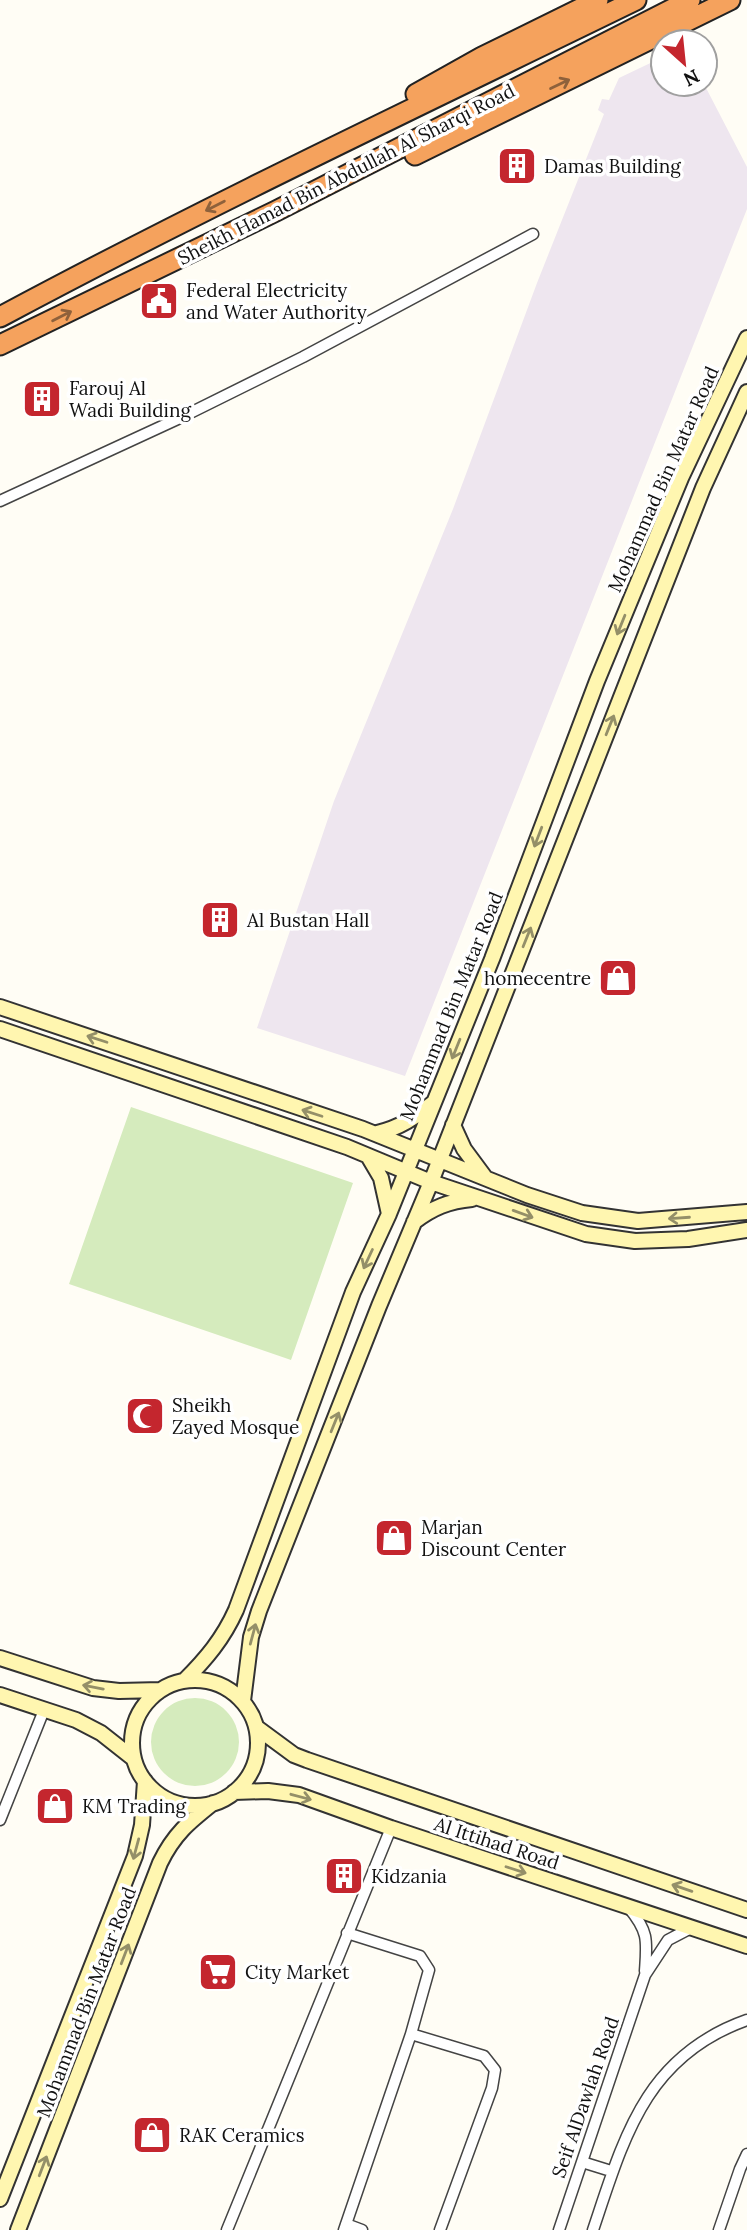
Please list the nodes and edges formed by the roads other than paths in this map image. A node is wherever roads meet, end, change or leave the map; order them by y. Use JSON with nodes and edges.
{"nodes":[{"id":1,"x":636,"y":0,"type":"edge"},
{"id":2,"x":690,"y":0,"type":"edge"},
{"id":3,"x":730,"y":0,"type":"edge"},
{"id":4,"x":591,"y":2,"type":"edge"},
{"id":5,"x":276,"y":175,"type":"junction"},
{"id":6,"x":232,"y":233,"type":"junction"},
{"id":7,"x":533,"y":234,"type":"dead end"},
{"id":8,"x":0,"y":317,"type":"edge"},
{"id":9,"x":747,"y":338,"type":"edge"},
{"id":10,"x":0,"y":345,"type":"edge"},
{"id":11,"x":747,"y":392,"type":"edge"},
{"id":12,"x":0,"y":501,"type":"edge"},
{"id":13,"x":0,"y":1007,"type":"edge"},
{"id":14,"x":0,"y":1029,"type":"edge"},
{"id":15,"x":217,"y":1080,"type":"junction"},
{"id":16,"x":200,"y":1096,"type":"junction"},
{"id":17,"x":434,"y":1102,"type":"junction"},
{"id":18,"x":453,"y":1125,"type":"junction"},
{"id":19,"x":377,"y":1133,"type":"junction"},
{"id":20,"x":414,"y":1149,"type":"junction"},
{"id":21,"x":367,"y":1155,"type":"junction"},
{"id":22,"x":439,"y":1159,"type":"junction"},
{"id":23,"x":406,"y":1172,"type":"junction"},
{"id":24,"x":488,"y":1180,"type":"junction"},
{"id":25,"x":431,"y":1182,"type":"junction"},
{"id":26,"x":479,"y":1198,"type":"junction"},
{"id":27,"x":747,"y":1212,"type":"edge"},
{"id":28,"x":389,"y":1214,"type":"junction"},
{"id":29,"x":413,"y":1223,"type":"junction"},
{"id":30,"x":747,"y":1230,"type":"edge"},
{"id":31,"x":0,"y":1658,"type":"edge"},
{"id":32,"x":184,"y":1681,"type":"junction"},
{"id":33,"x":161,"y":1690,"type":"junction"},
{"id":34,"x":0,"y":1695,"type":"edge"},
{"id":35,"x":243,"y":1701,"type":"junction"},
{"id":36,"x":44,"y":1710,"type":"junction"},
{"id":37,"x":256,"y":1727,"type":"junction"},
{"id":38,"x":134,"y":1759,"type":"junction"},
{"id":39,"x":145,"y":1781,"type":"junction"},
{"id":40,"x":233,"y":1792,"type":"junction"},
{"id":41,"x":213,"y":1803,"type":"junction"},
{"id":42,"x":0,"y":1819,"type":"edge"},
{"id":43,"x":391,"y":1828,"type":"junction"},
{"id":44,"x":628,"y":1906,"type":"junction"},
{"id":45,"x":747,"y":1910,"type":"edge"},
{"id":46,"x":691,"y":1927,"type":"junction"},
{"id":47,"x":347,"y":1933,"type":"junction"},
{"id":48,"x":747,"y":1947,"type":"edge"},
{"id":49,"x":645,"y":1975,"type":"junction"},
{"id":50,"x":747,"y":2020,"type":"edge"},
{"id":51,"x":411,"y":2034,"type":"junction"},
{"id":52,"x":747,"y":2154,"type":"edge"},
{"id":53,"x":582,"y":2162,"type":"junction"},
{"id":54,"x":611,"y":2171,"type":"junction"},
{"id":55,"x":0,"y":2199,"type":"edge"},
{"id":56,"x":345,"y":2227,"type":"edge"},
{"id":57,"x":18,"y":2230,"type":"edge"},
{"id":58,"x":227,"y":2230,"type":"edge"},
{"id":59,"x":362,"y":2230,"type":"edge"},
{"id":60,"x":440,"y":2230,"type":"edge"},
{"id":61,"x":559,"y":2230,"type":"edge"},
{"id":62,"x":593,"y":2230,"type":"edge"},
{"id":63,"x":719,"y":2230,"type":"edge"}],
"edges":[{"from":1,"to":5,"type":"highway","name":"Sheikh Hamad Bin Abdullah Al Sharqi Road"},
{"from":2,"to":6,"type":"highway","name":"Sheikh Hamad Bin Abdullah Al Sharqi Road"},
{"from":6,"to":3,"type":"highway","one_way":true},
{"from":4,"to":5,"type":"highway"},
{"from":5,"to":8,"type":"highway","name":"Sheikh Hamad Bin Abdullah Al Sharqi Road","one_way":true},
{"from":10,"to":6,"type":"highway","name":"Sheikh Hamad Bin Abdullah Al Sharqi Road","one_way":true},
{"from":7,"to":12,"type":"street"},
{"from":9,"to":17,"type":"street","name":"Mohammad Bin Matar Road","one_way":true},
{"from":18,"to":11,"type":"street","one_way":true},
{"from":15,"to":13,"type":"street","one_way":true},
{"from":14,"to":16,"type":"street"},
{"from":15,"to":16,"type":"street"},
{"from":19,"to":15,"type":"street","one_way":true},
{"from":16,"to":21,"type":"street"},
{"from":17,"to":19,"type":"street"},
{"from":17,"to":20,"type":"street","name":"Mohammad Bin Matar Road"},
{"from":18,"to":22,"type":"street"},
{"from":18,"to":24,"type":"street"},
{"from":19,"to":20,"type":"street"},
{"from":20,"to":22,"type":"street"},
{"from":20,"to":23,"type":"street","name":"Mohammad Bin Matar Road"},
{"from":21,"to":23,"type":"street"},
{"from":21,"to":28,"type":"street"},
{"from":22,"to":24,"type":"street"},
{"from":22,"to":25,"type":"street"},
{"from":23,"to":25,"type":"street"},
{"from":23,"to":28,"type":"street","name":"Mohammad Bin Matar Road"},
{"from":27,"to":24,"type":"street","one_way":true},
{"from":25,"to":26,"type":"street"},
{"from":25,"to":29,"type":"street"},
{"from":26,"to":29,"type":"street"},
{"from":26,"to":30,"type":"street","one_way":true},
{"from":28,"to":32,"type":"street","name":"Mohammad Bin Matar Road","one_way":true},
{"from":35,"to":29,"type":"street","one_way":true},
{"from":33,"to":31,"type":"street","one_way":true},
{"from":32,"to":33,"type":"street"},
{"from":32,"to":35,"type":"street"},
{"from":33,"to":38,"type":"street"},
{"from":34,"to":36,"type":"street"},
{"from":35,"to":37,"type":"street"},
{"from":36,"to":38,"type":"street"},
{"from":36,"to":42,"type":"street"},
{"from":37,"to":40,"type":"street"},
{"from":45,"to":37,"type":"street","name":"Al Ittihad Road","one_way":true},
{"from":38,"to":39,"type":"street"},
{"from":39,"to":41,"type":"street"},
{"from":39,"to":55,"type":"street","name":"Mohammad Bin Matar Road","one_way":true},
{"from":40,"to":41,"type":"street"},
{"from":40,"to":43,"type":"street","name":"Al Ittihad Road","one_way":true},
{"from":57,"to":41,"type":"street","name":"Mohammad Bin Matar Road","one_way":true},
{"from":43,"to":44,"type":"street","name":"Al Ittihad Road","one_way":true},
{"from":43,"to":47,"type":"street"},
{"from":44,"to":46,"type":"street","name":"Al Ittihad Road"},
{"from":44,"to":49,"type":"street","name":"Seif AlDawlah Road"},
{"from":46,"to":48,"type":"street","name":"Al Ittihad Road"},
{"from":46,"to":49,"type":"street","name":"Seif AlDawlah Road"},
{"from":47,"to":51,"type":"street"},
{"from":47,"to":58,"type":"street"},
{"from":49,"to":53,"type":"street","name":"Seif AlDawlah Road"},
{"from":50,"to":54,"type":"street"},
{"from":51,"to":56,"type":"street"},
{"from":51,"to":60,"type":"street"},
{"from":52,"to":63,"type":"street"},
{"from":53,"to":54,"type":"street"},
{"from":53,"to":61,"type":"street","name":"Seif AlDawlah Road"},
{"from":54,"to":62,"type":"street"},
{"from":56,"to":59,"type":"street"}]}
